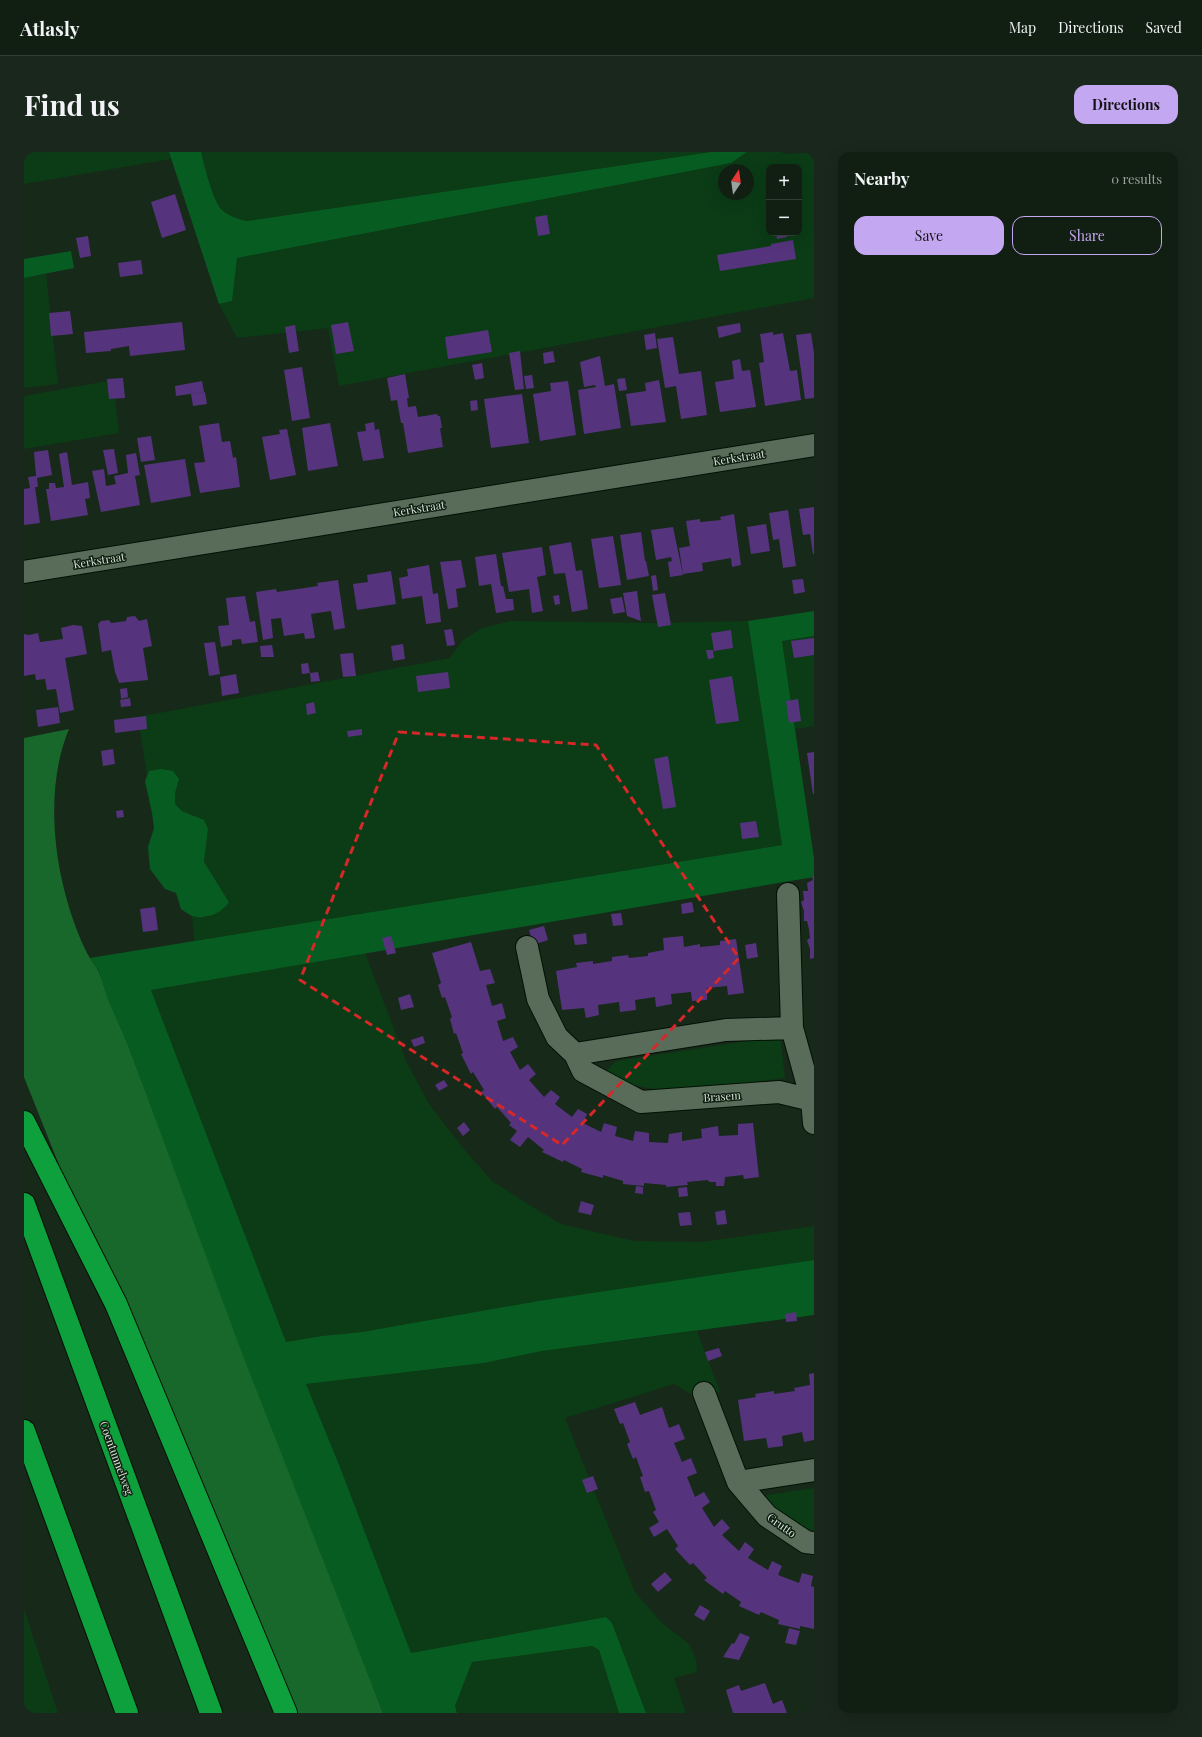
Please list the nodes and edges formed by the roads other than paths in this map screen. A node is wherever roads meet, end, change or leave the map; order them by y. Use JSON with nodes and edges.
{"nodes":[{"id":1,"x":814,"y":445,"type":"edge"},
{"id":2,"x":24,"y":572,"type":"edge"},
{"id":3,"x":788,"y":894,"type":"dead end"},
{"id":4,"x":527,"y":947,"type":"dead end"},
{"id":5,"x":792,"y":1028,"type":"junction"},
{"id":6,"x":575,"y":1054,"type":"junction"},
{"id":7,"x":812,"y":1100,"type":"junction"},
{"id":8,"x":24,"y":1122,"type":"edge"},
{"id":9,"x":814,"y":1123,"type":"edge"},
{"id":10,"x":24,"y":1204,"type":"edge"},
{"id":11,"x":704,"y":1393,"type":"dead end"},
{"id":12,"x":24,"y":1431,"type":"edge"},
{"id":13,"x":814,"y":1470,"type":"edge"},
{"id":14,"x":738,"y":1482,"type":"junction"},
{"id":15,"x":814,"y":1543,"type":"edge"},
{"id":16,"x":128,"y":1713,"type":"edge"},
{"id":17,"x":211,"y":1713,"type":"edge"},
{"id":18,"x":286,"y":1713,"type":"edge"}],
"edges":[{"from":1,"to":2,"type":"street","name":"Kerkstraat"},
{"from":3,"to":5,"type":"street"},
{"from":4,"to":6,"type":"street","name":"Brasem"},
{"from":5,"to":6,"type":"street"},
{"from":5,"to":7,"type":"street"},
{"from":6,"to":7,"type":"street","name":"Brasem"},
{"from":7,"to":9,"type":"street"},
{"from":8,"to":18,"type":"highway"},
{"from":10,"to":17,"type":"highway","name":"Coentunnelweg"},
{"from":11,"to":14,"type":"street","name":"Grutto"},
{"from":12,"to":16,"type":"highway"},
{"from":13,"to":14,"type":"street"},
{"from":14,"to":15,"type":"street","name":"Grutto"}]}
